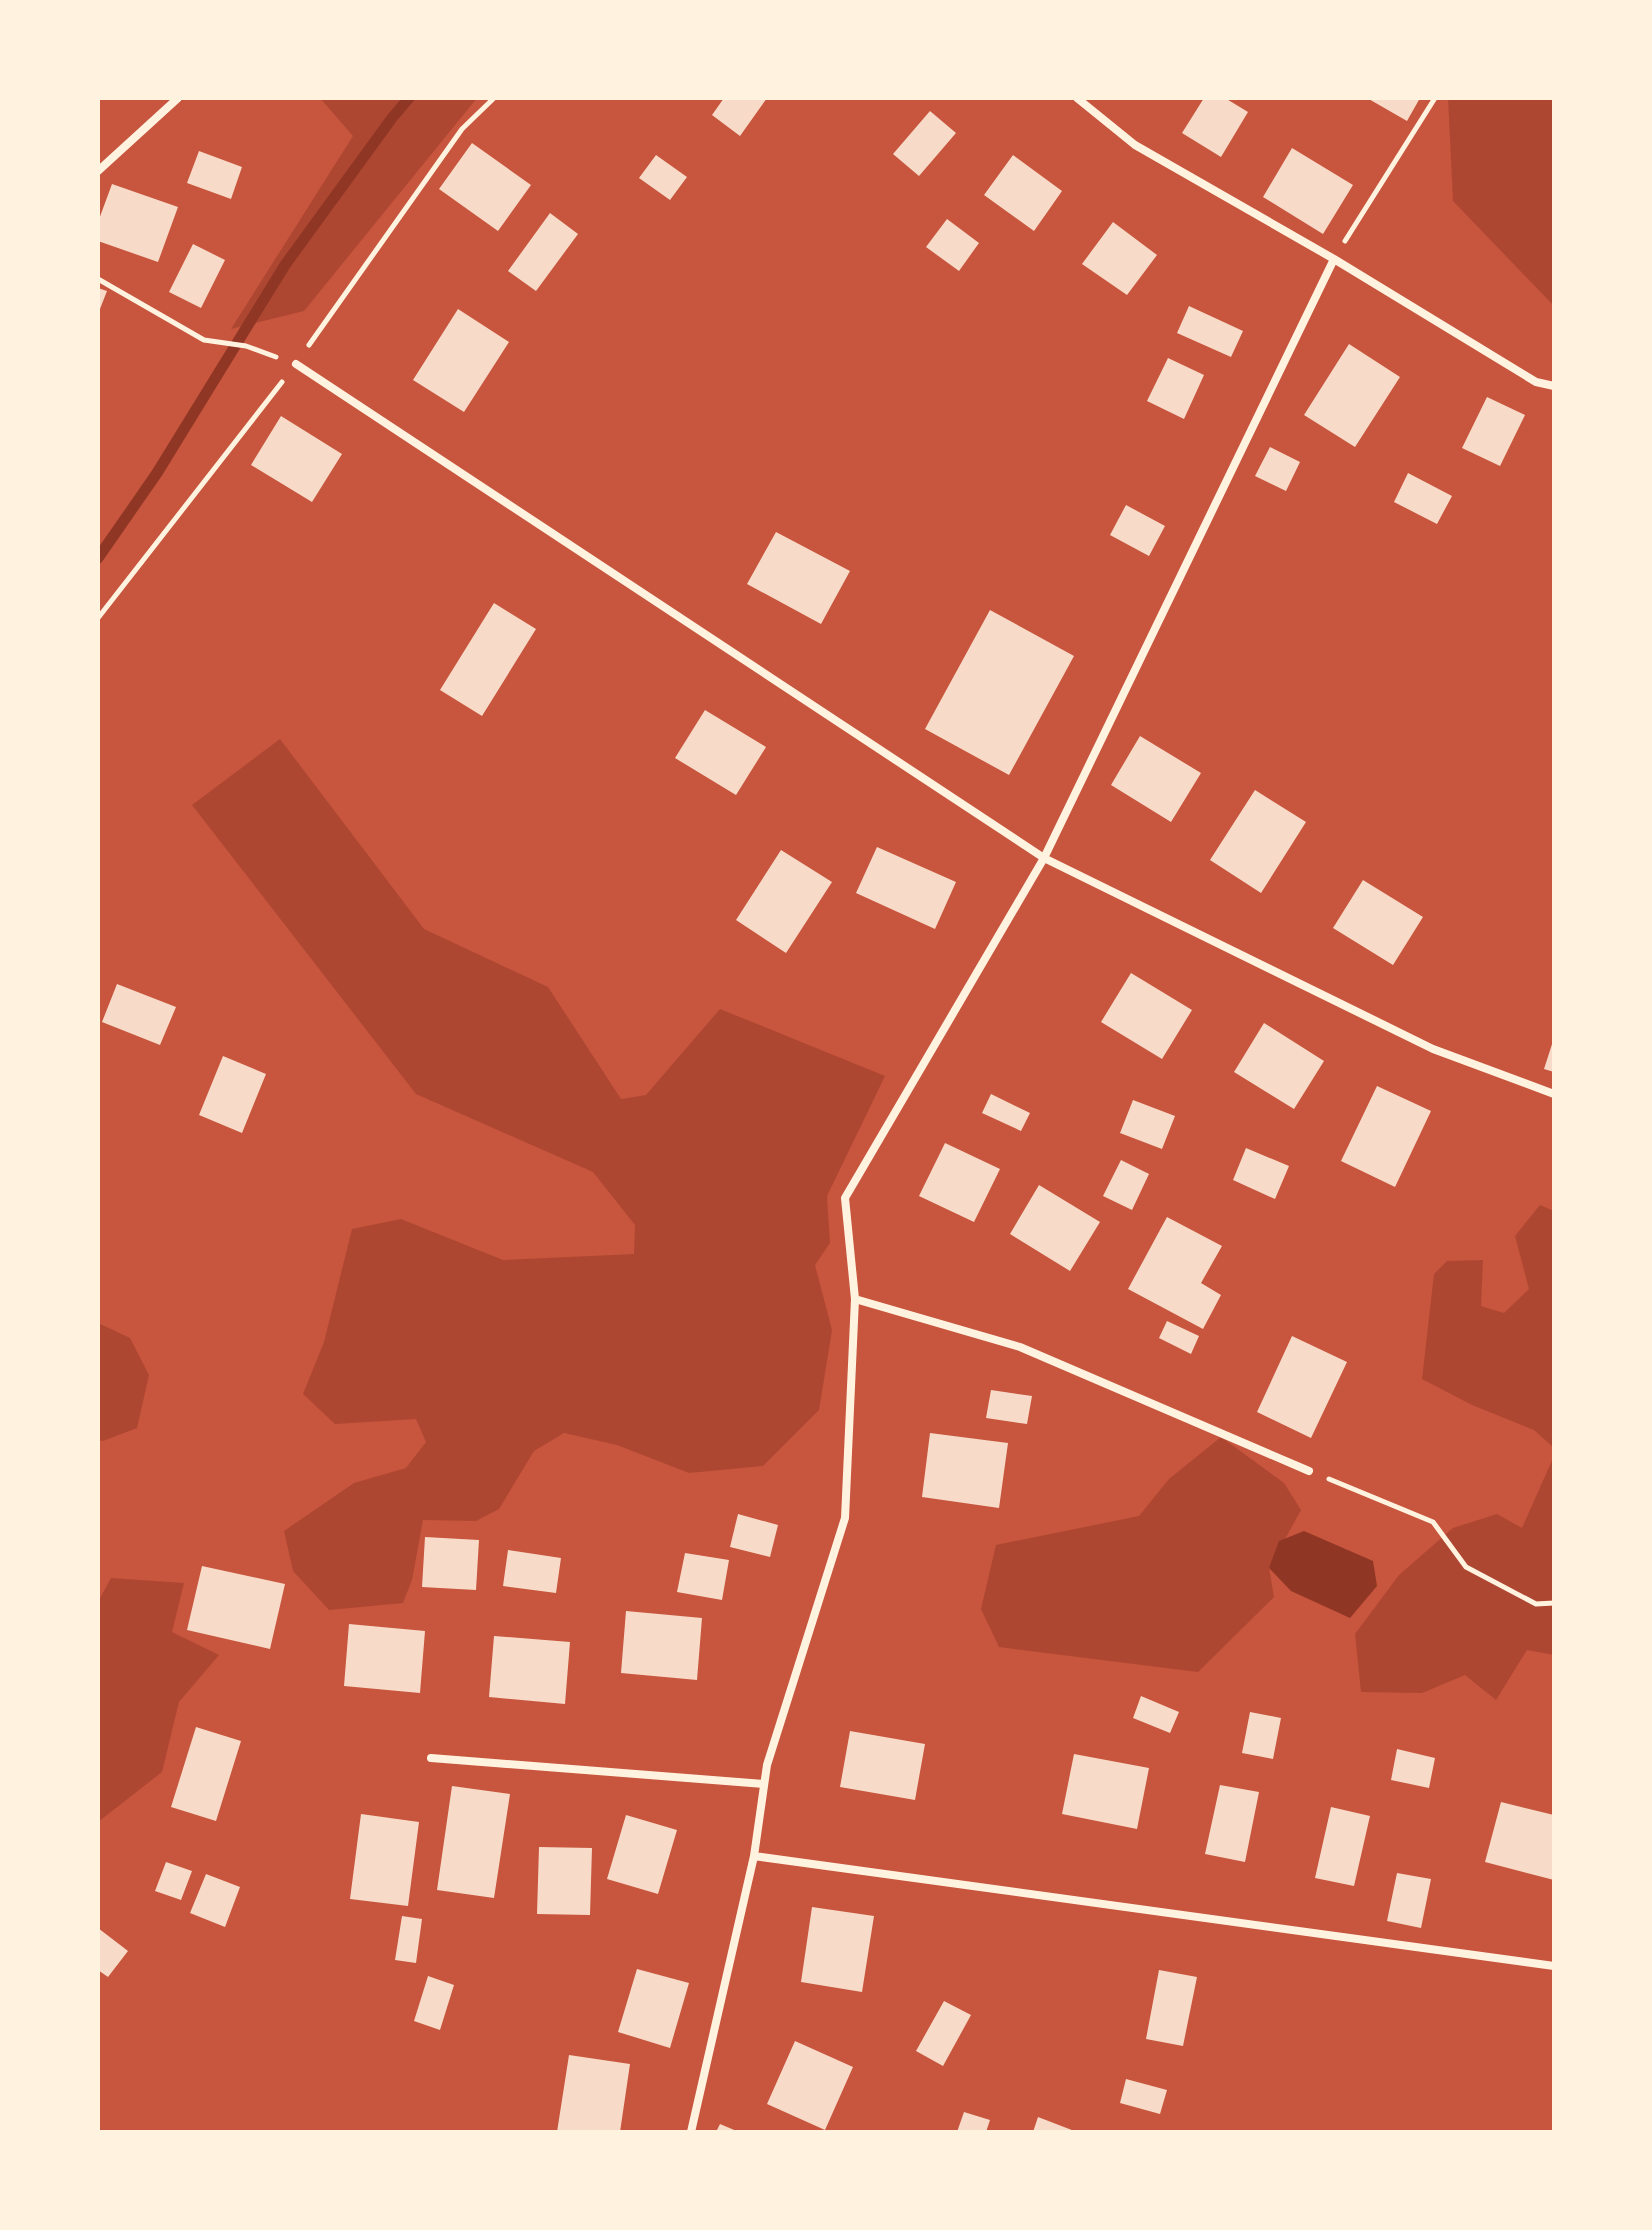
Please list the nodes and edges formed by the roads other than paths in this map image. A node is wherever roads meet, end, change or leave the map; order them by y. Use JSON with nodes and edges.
{"nodes":[{"id":1,"x":178,"y":98,"type":"edge"},
{"id":2,"x":1077,"y":98,"type":"edge"},
{"id":3,"x":98,"y":171,"type":"edge"},
{"id":4,"x":1334,"y":259,"type":"junction"},
{"id":5,"x":296,"y":364,"type":"road end"},
{"id":6,"x":1554,"y":386,"type":"edge"},
{"id":7,"x":1044,"y":858,"type":"junction"},
{"id":8,"x":1554,"y":1094,"type":"edge"},
{"id":9,"x":855,"y":1299,"type":"junction"},
{"id":10,"x":1309,"y":1471,"type":"road end"},
{"id":11,"x":431,"y":1758,"type":"dead end"},
{"id":12,"x":764,"y":1784,"type":"junction"},
{"id":13,"x":754,"y":1856,"type":"junction"},
{"id":14,"x":1554,"y":1966,"type":"edge"},
{"id":15,"x":691,"y":2132,"type":"edge"}],
"edges":[{"from":1,"to":3,"type":"street"},
{"from":2,"to":4,"type":"street"},
{"from":4,"to":6,"type":"street"},
{"from":4,"to":7,"type":"street"},
{"from":5,"to":7,"type":"street"},
{"from":7,"to":8,"type":"street"},
{"from":7,"to":9,"type":"street"},
{"from":9,"to":10,"type":"street"},
{"from":9,"to":12,"type":"street"},
{"from":11,"to":12,"type":"street"},
{"from":12,"to":13,"type":"street"},
{"from":13,"to":14,"type":"street"},
{"from":13,"to":15,"type":"street"}]}
